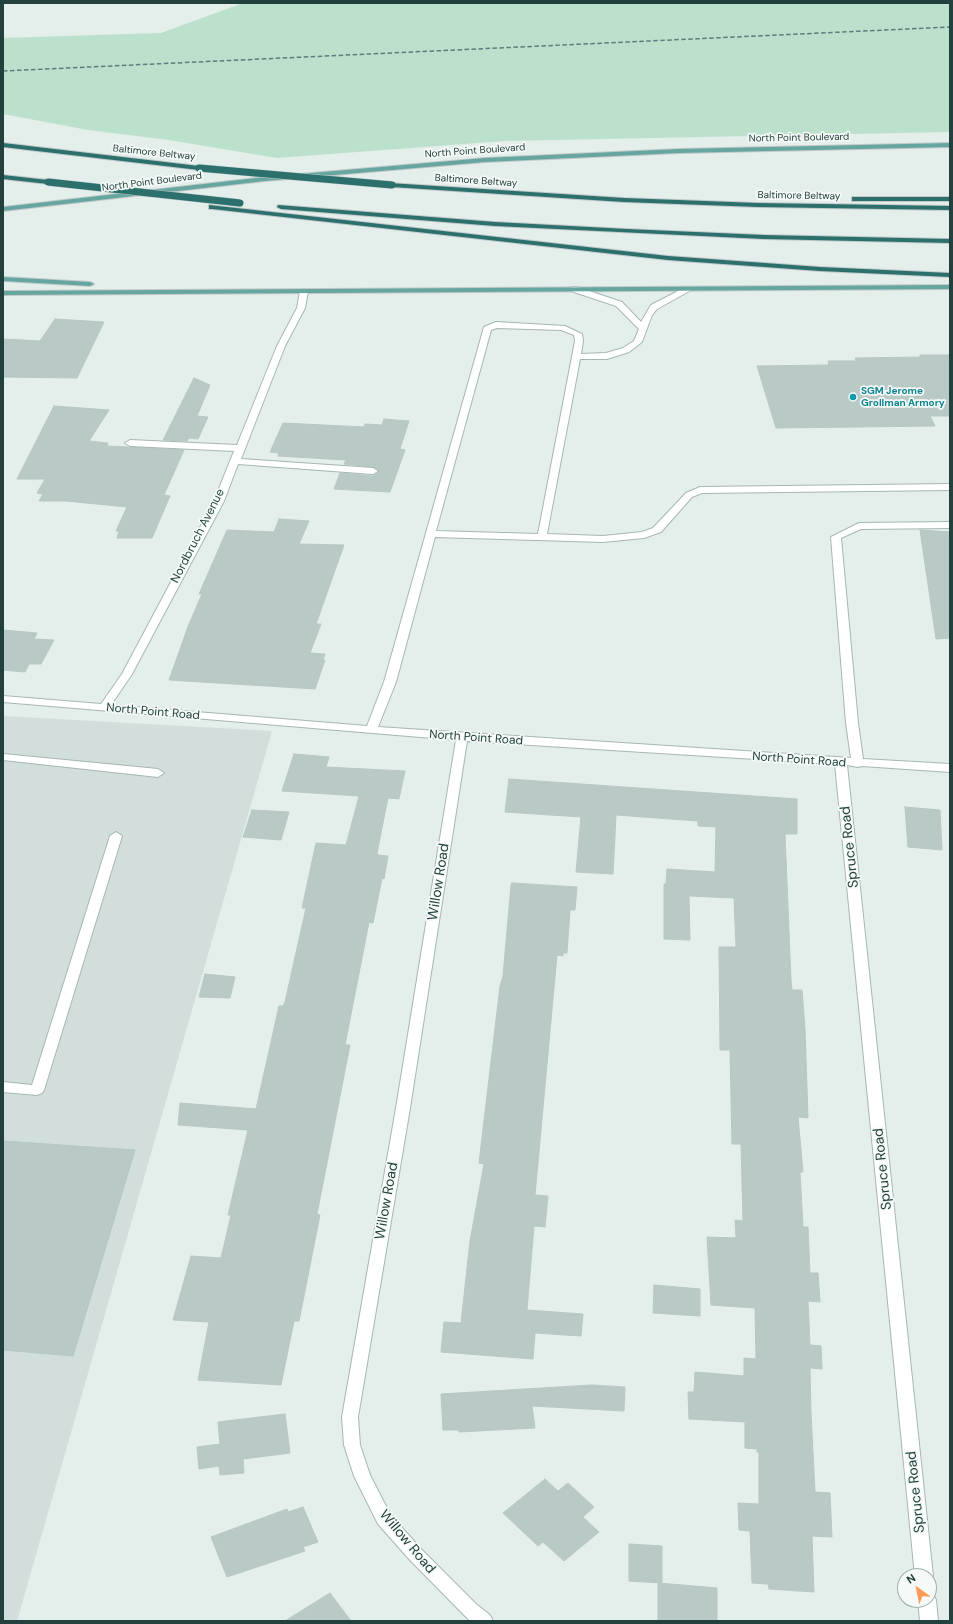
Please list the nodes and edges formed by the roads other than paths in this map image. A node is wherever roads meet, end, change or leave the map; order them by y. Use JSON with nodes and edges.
{"nodes":[{"id":1,"x":4,"y":145,"type":"edge"},
{"id":2,"x":950,"y":145,"type":"edge"},
{"id":3,"x":3,"y":176,"type":"edge"},
{"id":4,"x":48,"y":182,"type":"junction"},
{"id":5,"x":392,"y":185,"type":"junction"},
{"id":6,"x":950,"y":199,"type":"edge"},
{"id":7,"x":71,"y":202,"type":"junction"},
{"id":8,"x":950,"y":208,"type":"edge"},
{"id":9,"x":3,"y":209,"type":"edge"},
{"id":10,"x":3,"y":215,"type":"edge"},
{"id":11,"x":950,"y":241,"type":"edge"},
{"id":12,"x":950,"y":274,"type":"edge"},
{"id":13,"x":3,"y":279,"type":"edge"},
{"id":14,"x":950,"y":287,"type":"edge"},
{"id":15,"x":574,"y":289,"type":"junction"},
{"id":16,"x":689,"y":289,"type":"junction"},
{"id":17,"x":208,"y":291,"type":"junction"},
{"id":18,"x":304,"y":291,"type":"junction"},
{"id":19,"x":3,"y":292,"type":"edge"},
{"id":20,"x":643,"y":329,"type":"junction"},
{"id":21,"x":576,"y":357,"type":"junction"},
{"id":22,"x":130,"y":443,"type":"dead end"},
{"id":23,"x":239,"y":448,"type":"junction"},
{"id":24,"x":234,"y":461,"type":"junction"},
{"id":25,"x":373,"y":471,"type":"dead end"},
{"id":26,"x":950,"y":487,"type":"edge"},
{"id":27,"x":950,"y":525,"type":"edge"},
{"id":28,"x":431,"y":534,"type":"junction"},
{"id":29,"x":542,"y":537,"type":"junction"},
{"id":30,"x":3,"y":699,"type":"edge"},
{"id":31,"x":104,"y":707,"type":"junction"},
{"id":32,"x":371,"y":730,"type":"junction"},
{"id":33,"x":462,"y":737,"type":"junction"},
{"id":34,"x":3,"y":757,"type":"edge"},
{"id":35,"x":841,"y":763,"type":"junction"},
{"id":36,"x":858,"y":764,"type":"junction"},
{"id":37,"x":950,"y":768,"type":"edge"},
{"id":38,"x":158,"y":773,"type":"dead end"},
{"id":39,"x":116,"y":836,"type":"dead end"},
{"id":40,"x":3,"y":1087,"type":"edge"},
{"id":41,"x":923,"y":1568,"type":"edge"},
{"id":42,"x":928,"y":1608,"type":"edge"},
{"id":43,"x":484,"y":1621,"type":"edge"},
{"id":44,"x":929,"y":1621,"type":"edge"}],
"edges":[{"from":1,"to":5,"type":"highway","name":"Baltimore Beltway","bridge":true},
{"from":2,"to":7,"type":"main road","name":"North Point Boulevard"},
{"from":3,"to":4,"type":"highway"},
{"from":4,"to":11,"type":"highway","bridge":true},
{"from":4,"to":12,"type":"highway","bridge":true},
{"from":5,"to":6,"type":"highway"},
{"from":5,"to":8,"type":"highway","name":"Baltimore Beltway"},
{"from":7,"to":9,"type":"main road","name":"North Point Boulevard"},
{"from":7,"to":10,"type":"main road"},
{"from":13,"to":17,"type":"main road"},
{"from":14,"to":16,"type":"main road"},
{"from":15,"to":16,"type":"main road"},
{"from":15,"to":18,"type":"main road"},
{"from":15,"to":20,"type":"street"},
{"from":16,"to":20,"type":"street"},
{"from":17,"to":18,"type":"main road"},
{"from":17,"to":19,"type":"main road"},
{"from":18,"to":23,"type":"street","name":"Nordbruch Avenue"},
{"from":20,"to":21,"type":"street"},
{"from":21,"to":28,"type":"street"},
{"from":21,"to":29,"type":"street"},
{"from":22,"to":23,"type":"street"},
{"from":23,"to":24,"type":"street","name":"Nordbruch Avenue"},
{"from":24,"to":25,"type":"street"},
{"from":24,"to":31,"type":"street","name":"Nordbruch Avenue"},
{"from":26,"to":29,"type":"street"},
{"from":27,"to":36,"type":"street"},
{"from":28,"to":29,"type":"street"},
{"from":28,"to":32,"type":"street"},
{"from":30,"to":31,"type":"street","name":"North Point Road"},
{"from":31,"to":32,"type":"street","name":"North Point Road"},
{"from":32,"to":33,"type":"street","name":"North Point Road"},
{"from":33,"to":35,"type":"street","name":"North Point Road"},
{"from":33,"to":43,"type":"street","name":"Willow Road"},
{"from":34,"to":38,"type":"street"},
{"from":35,"to":36,"type":"street","name":"North Point Road"},
{"from":35,"to":41,"type":"street","name":"Spruce Road"},
{"from":36,"to":37,"type":"street","name":"North Point Road"},
{"from":39,"to":40,"type":"street"},
{"from":42,"to":44,"type":"street"}]}
